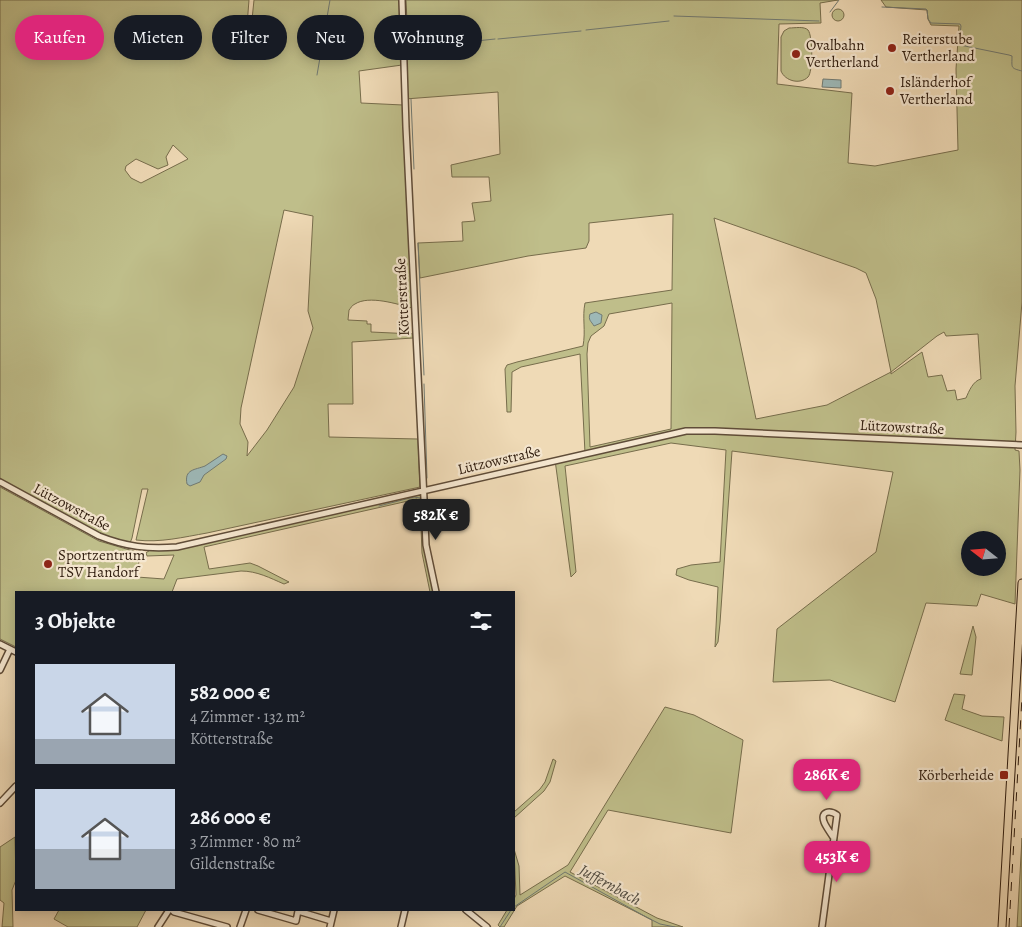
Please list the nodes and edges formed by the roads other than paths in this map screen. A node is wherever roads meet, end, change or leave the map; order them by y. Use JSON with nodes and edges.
{"nodes":[{"id":1,"x":402,"y":0,"type":"edge"},
{"id":2,"x":1022,"y":446,"type":"edge"},
{"id":3,"x":0,"y":482,"type":"edge"},
{"id":4,"x":423,"y":490,"type":"junction"},
{"id":5,"x":1022,"y":583,"type":"edge"},
{"id":6,"x":436,"y":591,"type":"edge"},
{"id":7,"x":0,"y":644,"type":"edge"},
{"id":8,"x":10,"y":649,"type":"junction"},
{"id":9,"x":15,"y":652,"type":"edge"},
{"id":10,"x":0,"y":670,"type":"edge"},
{"id":11,"x":1019,"y":693,"type":"edge"},
{"id":12,"x":15,"y":787,"type":"edge"},
{"id":13,"x":1,"y":800,"type":"edge"},
{"id":14,"x":833,"y":837,"type":"dead end"},
{"id":15,"x":169,"y":911,"type":"edge"},
{"id":16,"x":173,"y":911,"type":"edge"},
{"id":17,"x":246,"y":911,"type":"edge"},
{"id":18,"x":261,"y":911,"type":"edge"},
{"id":19,"x":298,"y":911,"type":"edge"},
{"id":20,"x":298,"y":911,"type":"edge"},
{"id":21,"x":334,"y":911,"type":"edge"},
{"id":22,"x":405,"y":911,"type":"edge"},
{"id":23,"x":467,"y":911,"type":"edge"},
{"id":24,"x":332,"y":921,"type":"junction"},
{"id":25,"x":158,"y":927,"type":"edge"},
{"id":26,"x":227,"y":927,"type":"edge"},
{"id":27,"x":240,"y":927,"type":"edge"},
{"id":28,"x":330,"y":927,"type":"edge"},
{"id":29,"x":401,"y":927,"type":"edge"},
{"id":30,"x":487,"y":927,"type":"edge"},
{"id":31,"x":822,"y":927,"type":"edge"},
{"id":32,"x":1002,"y":927,"type":"edge"}],
"edges":[{"from":1,"to":4,"type":"street","name":"Kötterstraße"},
{"from":2,"to":4,"type":"street","name":"Lützowstraße"},
{"from":3,"to":4,"type":"street","name":"Lützowstraße"},
{"from":4,"to":6,"type":"street","name":"Kötterstraße"},
{"from":5,"to":11,"type":"main road"},
{"from":7,"to":8,"type":"street"},
{"from":8,"to":9,"type":"street"},
{"from":8,"to":10,"type":"street"},
{"from":11,"to":32,"type":"main road"},
{"from":12,"to":13,"type":"street"},
{"from":14,"to":31,"type":"street"},
{"from":15,"to":25,"type":"street"},
{"from":16,"to":26,"type":"street"},
{"from":17,"to":27,"type":"street"},
{"from":18,"to":19,"type":"street"},
{"from":20,"to":24,"type":"street"},
{"from":21,"to":24,"type":"street"},
{"from":22,"to":29,"type":"street"},
{"from":23,"to":30,"type":"street"},
{"from":24,"to":28,"type":"street"}]}
